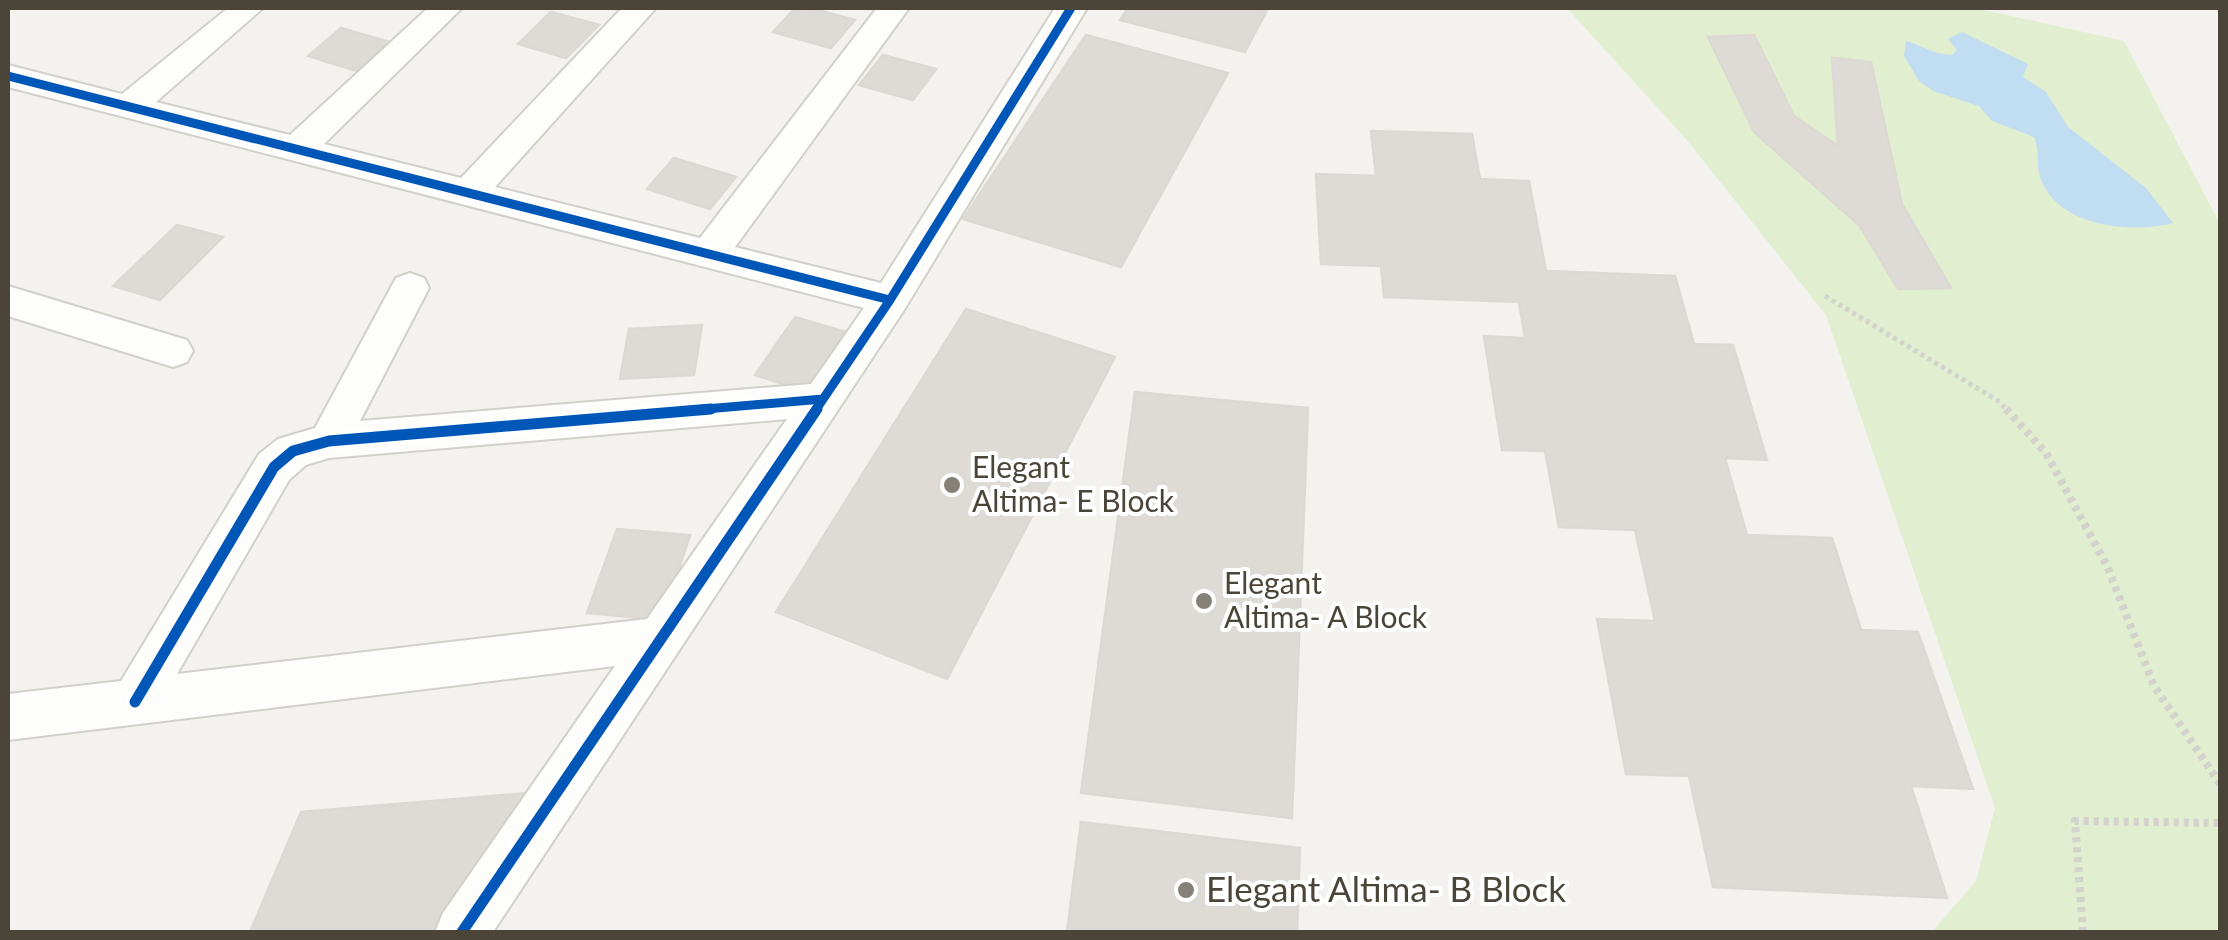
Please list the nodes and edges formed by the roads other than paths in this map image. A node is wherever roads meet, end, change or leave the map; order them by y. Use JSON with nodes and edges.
{"nodes":[{"id":1,"x":247,"y":8,"type":"edge"},
{"id":2,"x":446,"y":8,"type":"edge"},
{"id":3,"x":640,"y":8,"type":"edge"},
{"id":4,"x":893,"y":8,"type":"edge"},
{"id":5,"x":1070,"y":8,"type":"edge"},
{"id":6,"x":8,"y":76,"type":"edge"},
{"id":7,"x":128,"y":107,"type":"junction"},
{"id":8,"x":296,"y":150,"type":"junction"},
{"id":9,"x":468,"y":193,"type":"junction"},
{"id":10,"x":709,"y":254,"type":"junction"},
{"id":11,"x":410,"y":288,"type":"dead end"},
{"id":12,"x":890,"y":300,"type":"junction"},
{"id":13,"x":8,"y":302,"type":"edge"},
{"id":14,"x":173,"y":350,"type":"dead end"},
{"id":15,"x":823,"y":399,"type":"junction"},
{"id":16,"x":329,"y":441,"type":"junction"},
{"id":17,"x":659,"y":639,"type":"junction"},
{"id":18,"x":135,"y":702,"type":"junction"},
{"id":19,"x":8,"y":717,"type":"edge"},
{"id":20,"x":462,"y":932,"type":"edge"}],
"edges":[{"from":1,"to":7,"type":"street"},
{"from":2,"to":8,"type":"street"},
{"from":3,"to":9,"type":"street"},
{"from":4,"to":10,"type":"street"},
{"from":5,"to":12,"type":"street"},
{"from":6,"to":7,"type":"street"},
{"from":7,"to":8,"type":"street"},
{"from":8,"to":9,"type":"street"},
{"from":9,"to":10,"type":"street"},
{"from":10,"to":12,"type":"street"},
{"from":11,"to":16,"type":"street"},
{"from":12,"to":15,"type":"street"},
{"from":13,"to":14,"type":"street"},
{"from":15,"to":16,"type":"street"},
{"from":15,"to":17,"type":"street"},
{"from":16,"to":18,"type":"street"},
{"from":17,"to":18,"type":"street"},
{"from":17,"to":20,"type":"street"},
{"from":18,"to":19,"type":"street"}]}
